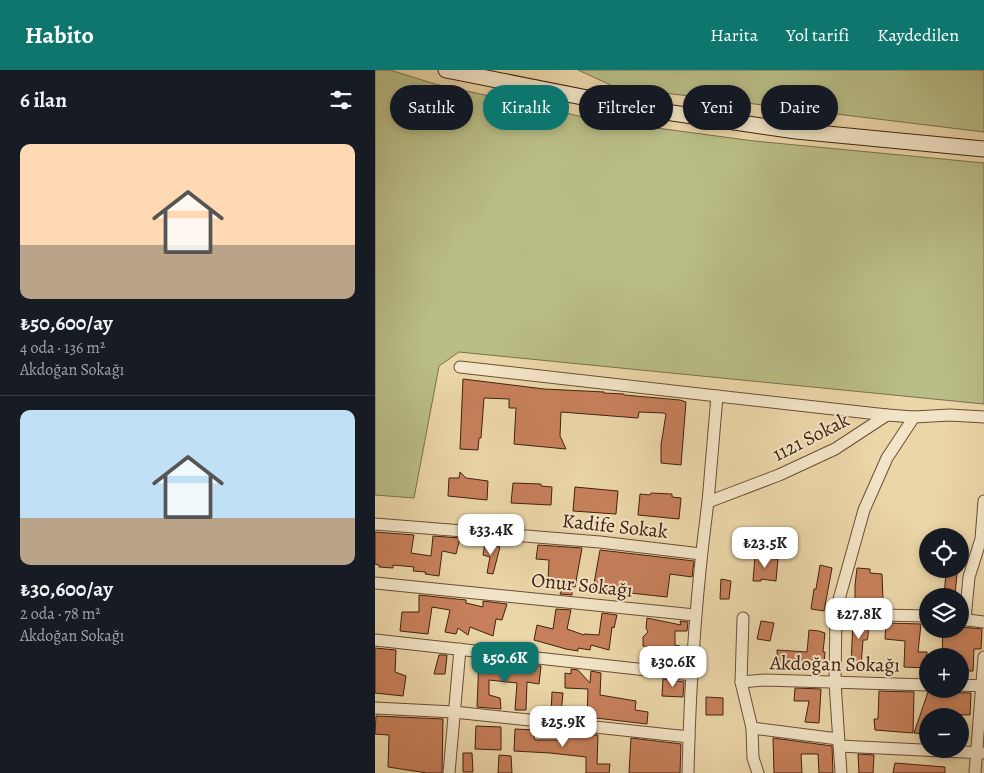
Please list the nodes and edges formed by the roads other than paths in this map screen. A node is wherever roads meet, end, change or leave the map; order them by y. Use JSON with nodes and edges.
{"nodes":[{"id":1,"x":446,"y":70,"type":"edge"},
{"id":2,"x":984,"y":149,"type":"edge"},
{"id":3,"x":460,"y":367,"type":"dead end"},
{"id":4,"x":717,"y":396,"type":"junction"},
{"id":5,"x":887,"y":415,"type":"junction"},
{"id":6,"x":914,"y":417,"type":"junction"},
{"id":7,"x":984,"y":417,"type":"edge"},
{"id":8,"x":984,"y":500,"type":"edge"},
{"id":9,"x":708,"y":502,"type":"junction"},
{"id":10,"x":375,"y":524,"type":"edge"},
{"id":11,"x":701,"y":554,"type":"junction"},
{"id":12,"x":375,"y":583,"type":"edge"},
{"id":13,"x":967,"y":588,"type":"edge"},
{"id":14,"x":836,"y":610,"type":"junction"},
{"id":15,"x":695,"y":615,"type":"junction"},
{"id":16,"x":919,"y":616,"type":"edge"},
{"id":17,"x":743,"y":618,"type":"dead end"},
{"id":18,"x":969,"y":620,"type":"edge"},
{"id":19,"x":984,"y":622,"type":"edge"},
{"id":20,"x":375,"y":640,"type":"edge"},
{"id":21,"x":460,"y":649,"type":"junction"},
{"id":22,"x":984,"y":657,"type":"edge"},
{"id":23,"x":691,"y":674,"type":"junction"},
{"id":24,"x":741,"y":682,"type":"junction"},
{"id":25,"x":835,"y":682,"type":"junction"},
{"id":26,"x":919,"y":685,"type":"edge"},
{"id":27,"x":969,"y":685,"type":"edge"},
{"id":28,"x":983,"y":686,"type":"edge"},
{"id":29,"x":375,"y":708,"type":"edge"},
{"id":30,"x":454,"y":712,"type":"junction"},
{"id":31,"x":752,"y":728,"type":"junction"},
{"id":32,"x":689,"y":737,"type":"junction"},
{"id":33,"x":839,"y":742,"type":"junction"},
{"id":34,"x":980,"y":753,"type":"edge"},
{"id":35,"x":449,"y":773,"type":"edge"},
{"id":36,"x":688,"y":773,"type":"edge"},
{"id":37,"x":758,"y":773,"type":"edge"},
{"id":38,"x":841,"y":773,"type":"edge"},
{"id":39,"x":975,"y":773,"type":"edge"}],
"edges":[{"from":1,"to":2,"type":"main road"},
{"from":3,"to":4,"type":"street"},
{"from":4,"to":5,"type":"street"},
{"from":4,"to":9,"type":"street"},
{"from":5,"to":6,"type":"street"},
{"from":5,"to":9,"type":"street","name":"1121 Sokak"},
{"from":6,"to":7,"type":"street"},
{"from":6,"to":14,"type":"street"},
{"from":8,"to":13,"type":"street"},
{"from":9,"to":11,"type":"street"},
{"from":10,"to":11,"type":"street","name":"Kadife Sokak"},
{"from":11,"to":15,"type":"street"},
{"from":12,"to":15,"type":"street","name":"Onur Sokağı"},
{"from":14,"to":16,"type":"street"},
{"from":14,"to":25,"type":"street"},
{"from":15,"to":23,"type":"street"},
{"from":17,"to":24,"type":"street"},
{"from":18,"to":19,"type":"street"},
{"from":20,"to":21,"type":"street"},
{"from":21,"to":23,"type":"street"},
{"from":21,"to":30,"type":"street"},
{"from":22,"to":28,"type":"street"},
{"from":23,"to":32,"type":"street"},
{"from":24,"to":25,"type":"street","name":"Akdoğan Sokağı"},
{"from":24,"to":31,"type":"street"},
{"from":25,"to":26,"type":"street","name":"Akdoğan Sokağı"},
{"from":25,"to":33,"type":"street"},
{"from":27,"to":28,"type":"street"},
{"from":28,"to":34,"type":"street"},
{"from":29,"to":30,"type":"street"},
{"from":30,"to":32,"type":"street"},
{"from":30,"to":35,"type":"street"},
{"from":31,"to":33,"type":"street"},
{"from":31,"to":37,"type":"street"},
{"from":32,"to":36,"type":"street"},
{"from":33,"to":34,"type":"street"},
{"from":33,"to":38,"type":"street"},
{"from":34,"to":39,"type":"street"}]}
